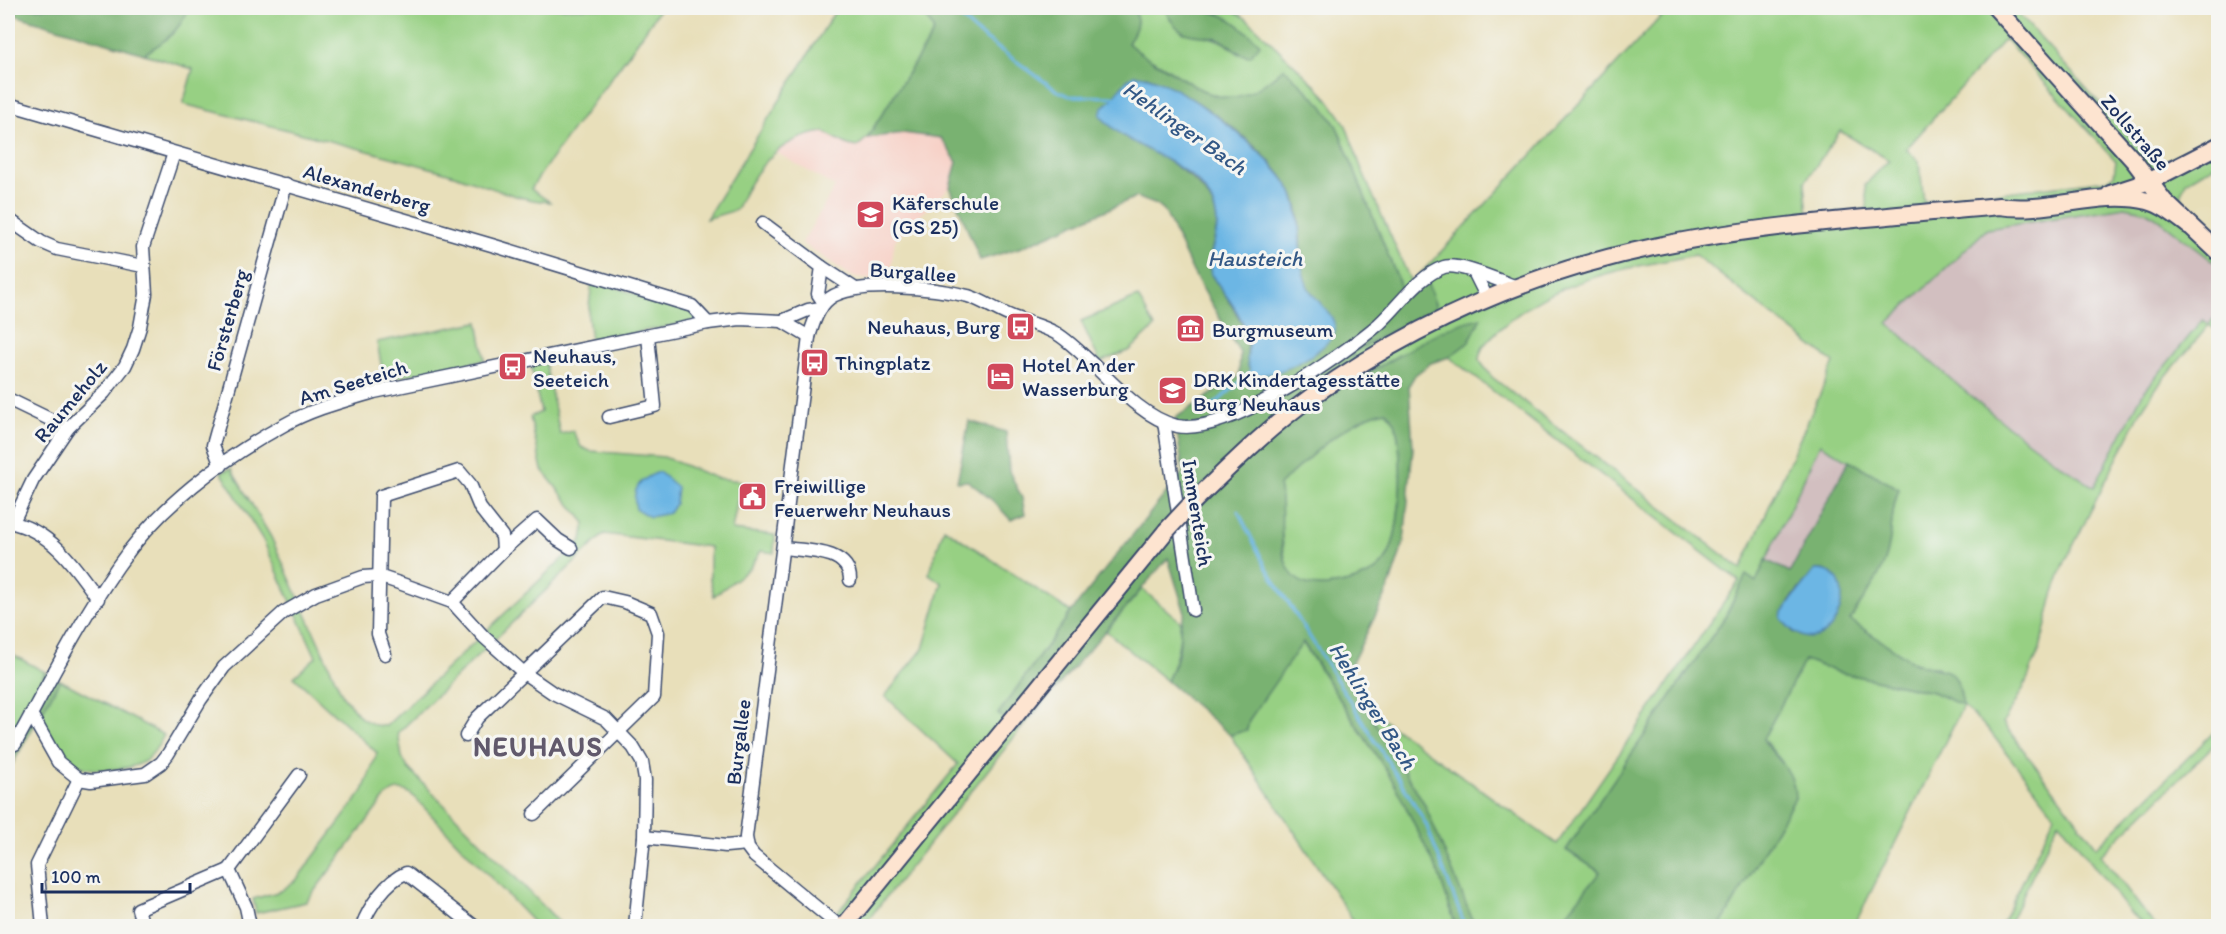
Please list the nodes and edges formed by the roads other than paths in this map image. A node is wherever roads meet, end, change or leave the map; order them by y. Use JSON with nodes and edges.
{"nodes":[{"id":1,"x":1996,"y":8,"type":"edge"},
{"id":2,"x":8,"y":104,"type":"edge"},
{"id":3,"x":2218,"y":146,"type":"edge"},
{"id":4,"x":174,"y":153,"type":"junction"},
{"id":5,"x":2150,"y":181,"type":"junction"},
{"id":6,"x":286,"y":184,"type":"junction"},
{"id":7,"x":1999,"y":206,"type":"junction"},
{"id":8,"x":8,"y":219,"type":"edge"},
{"id":9,"x":763,"y":223,"type":"dead end"},
{"id":10,"x":2188,"y":225,"type":"junction"},
{"id":11,"x":2218,"y":252,"type":"edge"},
{"id":12,"x":142,"y":267,"type":"junction"},
{"id":13,"x":822,"y":267,"type":"junction"},
{"id":14,"x":1475,"y":274,"type":"junction"},
{"id":15,"x":1517,"y":287,"type":"junction"},
{"id":16,"x":855,"y":288,"type":"junction"},
{"id":17,"x":1487,"y":298,"type":"junction"},
{"id":18,"x":822,"y":306,"type":"junction"},
{"id":19,"x":782,"y":321,"type":"junction"},
{"id":20,"x":708,"y":323,"type":"junction"},
{"id":21,"x":648,"y":336,"type":"junction"},
{"id":22,"x":809,"y":337,"type":"junction"},
{"id":23,"x":8,"y":399,"type":"edge"},
{"id":24,"x":609,"y":417,"type":"dead end"},
{"id":25,"x":1164,"y":422,"type":"junction"},
{"id":26,"x":68,"y":428,"type":"junction"},
{"id":27,"x":221,"y":465,"type":"junction"},
{"id":28,"x":10,"y":522,"type":"edge"},
{"id":29,"x":572,"y":548,"type":"dead end"},
{"id":30,"x":783,"y":548,"type":"junction"},
{"id":31,"x":503,"y":549,"type":"junction"},
{"id":32,"x":378,"y":576,"type":"junction"},
{"id":33,"x":850,"y":580,"type":"dead end"},
{"id":34,"x":98,"y":598,"type":"junction"},
{"id":35,"x":452,"y":602,"type":"junction"},
{"id":36,"x":1193,"y":610,"type":"dead end"},
{"id":37,"x":385,"y":654,"type":"dead end"},
{"id":38,"x":524,"y":673,"type":"junction"},
{"id":39,"x":31,"y":714,"type":"junction"},
{"id":40,"x":619,"y":731,"type":"junction"},
{"id":41,"x":466,"y":736,"type":"dead end"},
{"id":42,"x":15,"y":744,"type":"dead end"},
{"id":43,"x":299,"y":775,"type":"dead end"},
{"id":44,"x":79,"y":779,"type":"junction"},
{"id":45,"x":534,"y":814,"type":"dead end"},
{"id":46,"x":644,"y":837,"type":"junction"},
{"id":47,"x":747,"y":844,"type":"junction"},
{"id":48,"x":229,"y":870,"type":"junction"},
{"id":49,"x":43,"y":927,"type":"edge"},
{"id":50,"x":143,"y":927,"type":"edge"},
{"id":51,"x":250,"y":927,"type":"edge"},
{"id":52,"x":362,"y":927,"type":"edge"},
{"id":53,"x":474,"y":927,"type":"edge"},
{"id":54,"x":635,"y":927,"type":"edge"},
{"id":55,"x":841,"y":927,"type":"edge"}],
"edges":[{"from":1,"to":5,"type":"street","name":"Zollstraße"},
{"from":2,"to":4,"type":"street","name":"Alexanderberg"},
{"from":3,"to":5,"type":"street"},
{"from":4,"to":6,"type":"street","name":"Alexanderberg"},
{"from":4,"to":12,"type":"street","name":"Raumeholz"},
{"from":5,"to":7,"type":"street"},
{"from":5,"to":10,"type":"street","name":"Zollstraße"},
{"from":6,"to":20,"type":"street","name":"Alexanderberg"},
{"from":6,"to":27,"type":"street","name":"Försterberg"},
{"from":7,"to":10,"type":"street"},
{"from":7,"to":15,"type":"street"},
{"from":8,"to":12,"type":"street"},
{"from":9,"to":13,"type":"street"},
{"from":10,"to":11,"type":"street","name":"Zollstraße"},
{"from":12,"to":26,"type":"street","name":"Raumeholz"},
{"from":13,"to":16,"type":"street"},
{"from":13,"to":18,"type":"street"},
{"from":14,"to":15,"type":"street","name":"Burgallee"},
{"from":14,"to":17,"type":"street"},
{"from":14,"to":25,"type":"street","name":"Burgallee"},
{"from":15,"to":17,"type":"street"},
{"from":16,"to":18,"type":"street","name":"Burgallee"},
{"from":16,"to":25,"type":"street","name":"Burgallee"},
{"from":17,"to":55,"type":"street","bridge":true},
{"from":18,"to":19,"type":"street","name":"Am Seeteich"},
{"from":18,"to":22,"type":"street","name":"Burgallee"},
{"from":19,"to":20,"type":"street","name":"Am Seeteich"},
{"from":19,"to":22,"type":"street","name":"Am Seeteich"},
{"from":20,"to":21,"type":"street","name":"Am Seeteich"},
{"from":21,"to":24,"type":"street"},
{"from":21,"to":27,"type":"street","name":"Am Seeteich"},
{"from":22,"to":30,"type":"street","name":"Burgallee"},
{"from":23,"to":26,"type":"street"},
{"from":25,"to":36,"type":"street","name":"Immenteich"},
{"from":26,"to":28,"type":"street","name":"Raumeholz"},
{"from":27,"to":34,"type":"street","name":"Am Seeteich"},
{"from":28,"to":34,"type":"street","name":"Raumeholz"},
{"from":29,"to":31,"type":"street"},
{"from":30,"to":33,"type":"street"},
{"from":30,"to":47,"type":"street","name":"Burgallee"},
{"from":31,"to":32,"type":"street"},
{"from":31,"to":35,"type":"street"},
{"from":32,"to":35,"type":"street"},
{"from":32,"to":37,"type":"street"},
{"from":32,"to":44,"type":"street"},
{"from":34,"to":39,"type":"street","name":"Am Seeteich"},
{"from":35,"to":38,"type":"street"},
{"from":38,"to":40,"type":"street"},
{"from":38,"to":40,"type":"street"},
{"from":38,"to":41,"type":"street"},
{"from":39,"to":42,"type":"street","name":"Am Seeteich"},
{"from":39,"to":44,"type":"street"},
{"from":40,"to":45,"type":"street"},
{"from":40,"to":46,"type":"street"},
{"from":43,"to":48,"type":"street"},
{"from":44,"to":49,"type":"street"},
{"from":46,"to":47,"type":"street"},
{"from":46,"to":54,"type":"street"},
{"from":47,"to":55,"type":"street"},
{"from":48,"to":50,"type":"street"},
{"from":48,"to":51,"type":"street"},
{"from":52,"to":53,"type":"street"}]}
